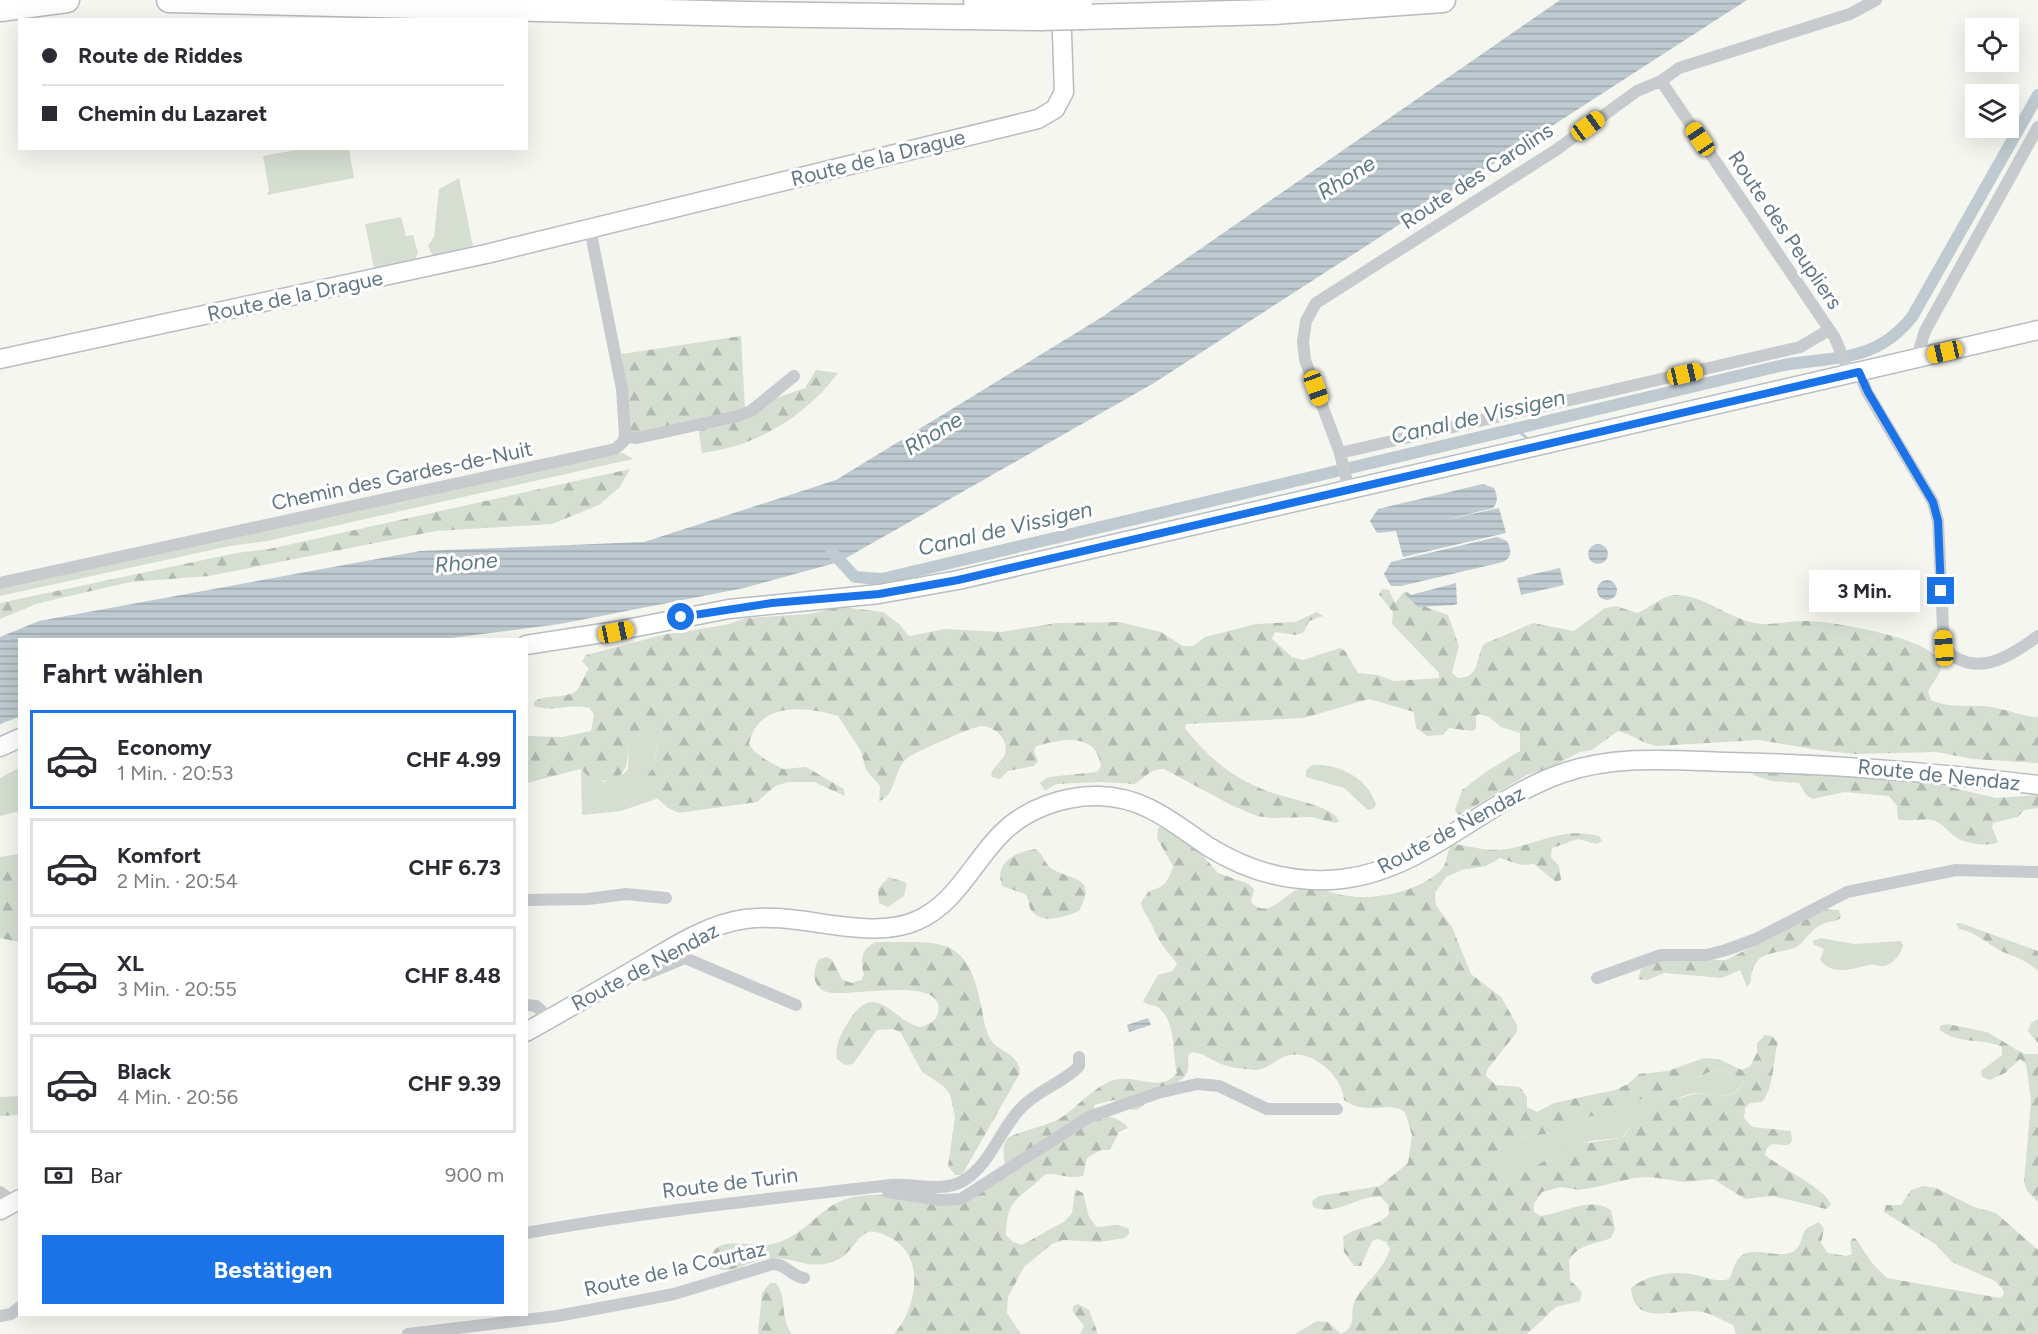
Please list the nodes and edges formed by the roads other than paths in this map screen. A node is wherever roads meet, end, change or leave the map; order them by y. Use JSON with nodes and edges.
{"nodes":[{"id":1,"x":67,"y":0,"type":"edge"},
{"id":2,"x":170,"y":0,"type":"edge"},
{"id":3,"x":860,"y":0,"type":"edge"},
{"id":4,"x":1131,"y":0,"type":"edge"},
{"id":5,"x":1443,"y":0,"type":"edge"},
{"id":6,"x":1876,"y":0,"type":"edge"},
{"id":7,"x":1047,"y":6,"type":"edge"},
{"id":8,"x":0,"y":9,"type":"edge"},
{"id":9,"x":1081,"y":9,"type":"edge"},
{"id":10,"x":1661,"y":81,"type":"junction"},
{"id":11,"x":2038,"y":127,"type":"edge"},
{"id":12,"x":590,"y":229,"type":"junction"},
{"id":13,"x":1829,"y":330,"type":"junction"},
{"id":14,"x":2038,"y":330,"type":"edge"},
{"id":15,"x":1922,"y":357,"type":"junction"},
{"id":16,"x":0,"y":359,"type":"edge"},
{"id":17,"x":1852,"y":369,"type":"junction"},
{"id":18,"x":794,"y":376,"type":"dead end"},
{"id":19,"x":625,"y":437,"type":"junction"},
{"id":20,"x":1340,"y":453,"type":"junction"},
{"id":21,"x":1349,"y":490,"type":"junction"},
{"id":22,"x":0,"y":583,"type":"edge"},
{"id":23,"x":2038,"y":636,"type":"edge"},
{"id":24,"x":528,"y":645,"type":"edge"},
{"id":25,"x":18,"y":739,"type":"edge"},
{"id":26,"x":0,"y":747,"type":"edge"},
{"id":27,"x":2038,"y":785,"type":"edge"},
{"id":28,"x":2038,"y":872,"type":"edge"},
{"id":29,"x":666,"y":898,"type":"dead end"},
{"id":30,"x":528,"y":900,"type":"edge"},
{"id":31,"x":636,"y":969,"type":"junction"},
{"id":32,"x":1597,"y":978,"type":"dead end"},
{"id":33,"x":528,"y":1005,"type":"edge"},
{"id":34,"x":796,"y":1005,"type":"dead end"},
{"id":35,"x":550,"y":1019,"type":"junction"},
{"id":36,"x":528,"y":1031,"type":"edge"},
{"id":37,"x":1079,"y":1057,"type":"dead end"},
{"id":38,"x":1337,"y":1109,"type":"dead end"},
{"id":39,"x":876,"y":1188,"type":"junction"},
{"id":40,"x":528,"y":1233,"type":"edge"},
{"id":41,"x":804,"y":1278,"type":"dead end"},
{"id":42,"x":18,"y":1309,"type":"edge"},
{"id":43,"x":0,"y":1316,"type":"edge"},
{"id":44,"x":408,"y":1334,"type":"edge"}],
"edges":[{"from":1,"to":8,"type":"highway"},
{"from":2,"to":7,"type":"highway"},
{"from":3,"to":7,"type":"highway"},
{"from":4,"to":9,"type":"highway"},
{"from":5,"to":9,"type":"highway"},
{"from":6,"to":10,"type":"street","name":"Route des Carolins"},
{"from":7,"to":9,"type":"highway","bridge":true},
{"from":7,"to":12,"type":"street","name":"Route de la Drague"},
{"from":10,"to":13,"type":"street","name":"Route des Peupliers"},
{"from":10,"to":20,"type":"street","name":"Route des Carolins"},
{"from":11,"to":15,"type":"street"},
{"from":12,"to":16,"type":"street","name":"Route de la Drague"},
{"from":12,"to":19,"type":"street"},
{"from":13,"to":17,"type":"street","name":"Route des Peupliers"},
{"from":13,"to":20,"type":"street"},
{"from":14,"to":15,"type":"street"},
{"from":15,"to":17,"type":"street"},
{"from":17,"to":21,"type":"street"},
{"from":17,"to":23,"type":"street","name":"Route des Peupliers"},
{"from":18,"to":19,"type":"street","name":"Chemin des Gardes-de-Nuit"},
{"from":19,"to":22,"type":"street","name":"Chemin des Gardes-de-Nuit"},
{"from":20,"to":21,"type":"street","name":"Route des Carolins"},
{"from":21,"to":24,"type":"street"},
{"from":25,"to":26,"type":"street"},
{"from":27,"to":31,"type":"street","name":"Route de Nendaz"},
{"from":28,"to":32,"type":"street"},
{"from":29,"to":30,"type":"street"},
{"from":31,"to":34,"type":"street"},
{"from":31,"to":35,"type":"street","name":"Route de Nendaz"},
{"from":33,"to":35,"type":"street"},
{"from":35,"to":36,"type":"street","name":"Route de Nendaz"},
{"from":37,"to":39,"type":"street","name":"Route de Turin"},
{"from":38,"to":39,"type":"street"},
{"from":39,"to":40,"type":"street","name":"Route de Turin"},
{"from":41,"to":44,"type":"street","name":"Route de la Courtaz"},
{"from":42,"to":43,"type":"street"}]}
